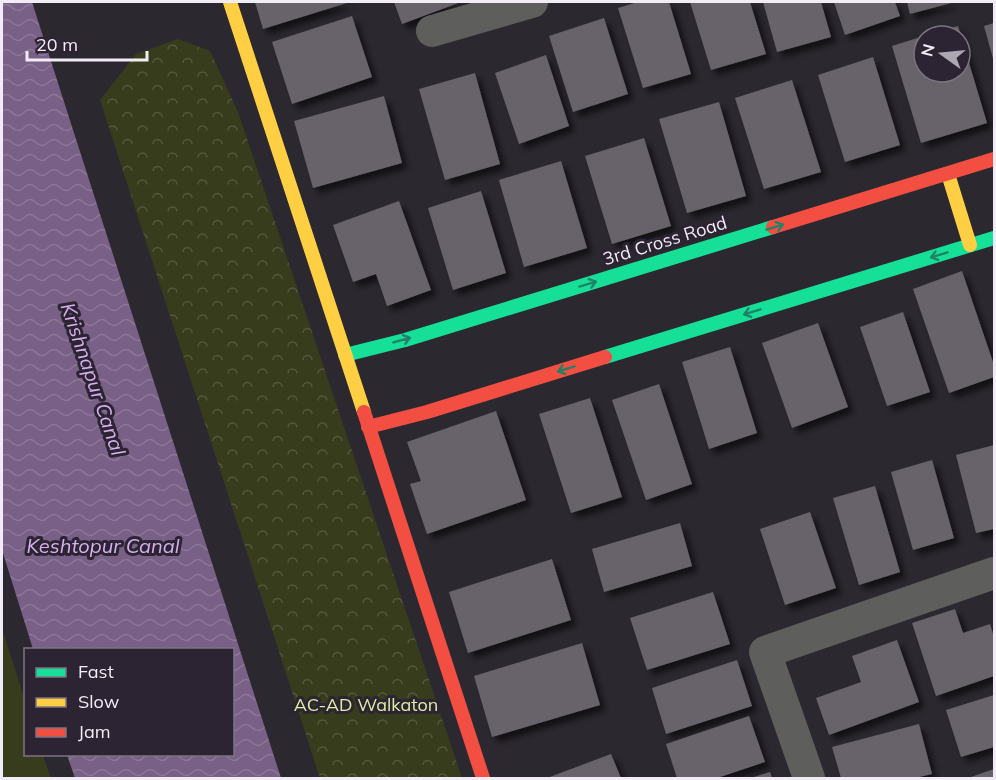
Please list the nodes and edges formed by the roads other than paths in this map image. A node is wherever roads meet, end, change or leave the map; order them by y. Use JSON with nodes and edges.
{"nodes":[{"id":1,"x":230,"y":2,"type":"edge"},
{"id":2,"x":530,"y":2,"type":"edge"},
{"id":3,"x":432,"y":31,"type":"dead end"},
{"id":4,"x":994,"y":159,"type":"edge"},
{"id":5,"x":948,"y":174,"type":"junction"},
{"id":6,"x":994,"y":238,"type":"edge"},
{"id":7,"x":970,"y":245,"type":"junction"},
{"id":8,"x":345,"y":355,"type":"junction"},
{"id":9,"x":368,"y":427,"type":"junction"},
{"id":10,"x":994,"y":573,"type":"edge"},
{"id":11,"x":483,"y":778,"type":"edge"},
{"id":12,"x":809,"y":778,"type":"edge"}],
"edges":[{"from":1,"to":8,"type":"street"},
{"from":2,"to":3,"type":"street"},
{"from":4,"to":5,"type":"street","name":"3rd Cross Road"},
{"from":5,"to":7,"type":"street"},
{"from":8,"to":5,"type":"street","name":"3rd Cross Road","one_way":true},
{"from":6,"to":7,"type":"street"},
{"from":7,"to":9,"type":"street","one_way":true},
{"from":8,"to":9,"type":"street"},
{"from":9,"to":11,"type":"street"},
{"from":10,"to":12,"type":"street"}]}
